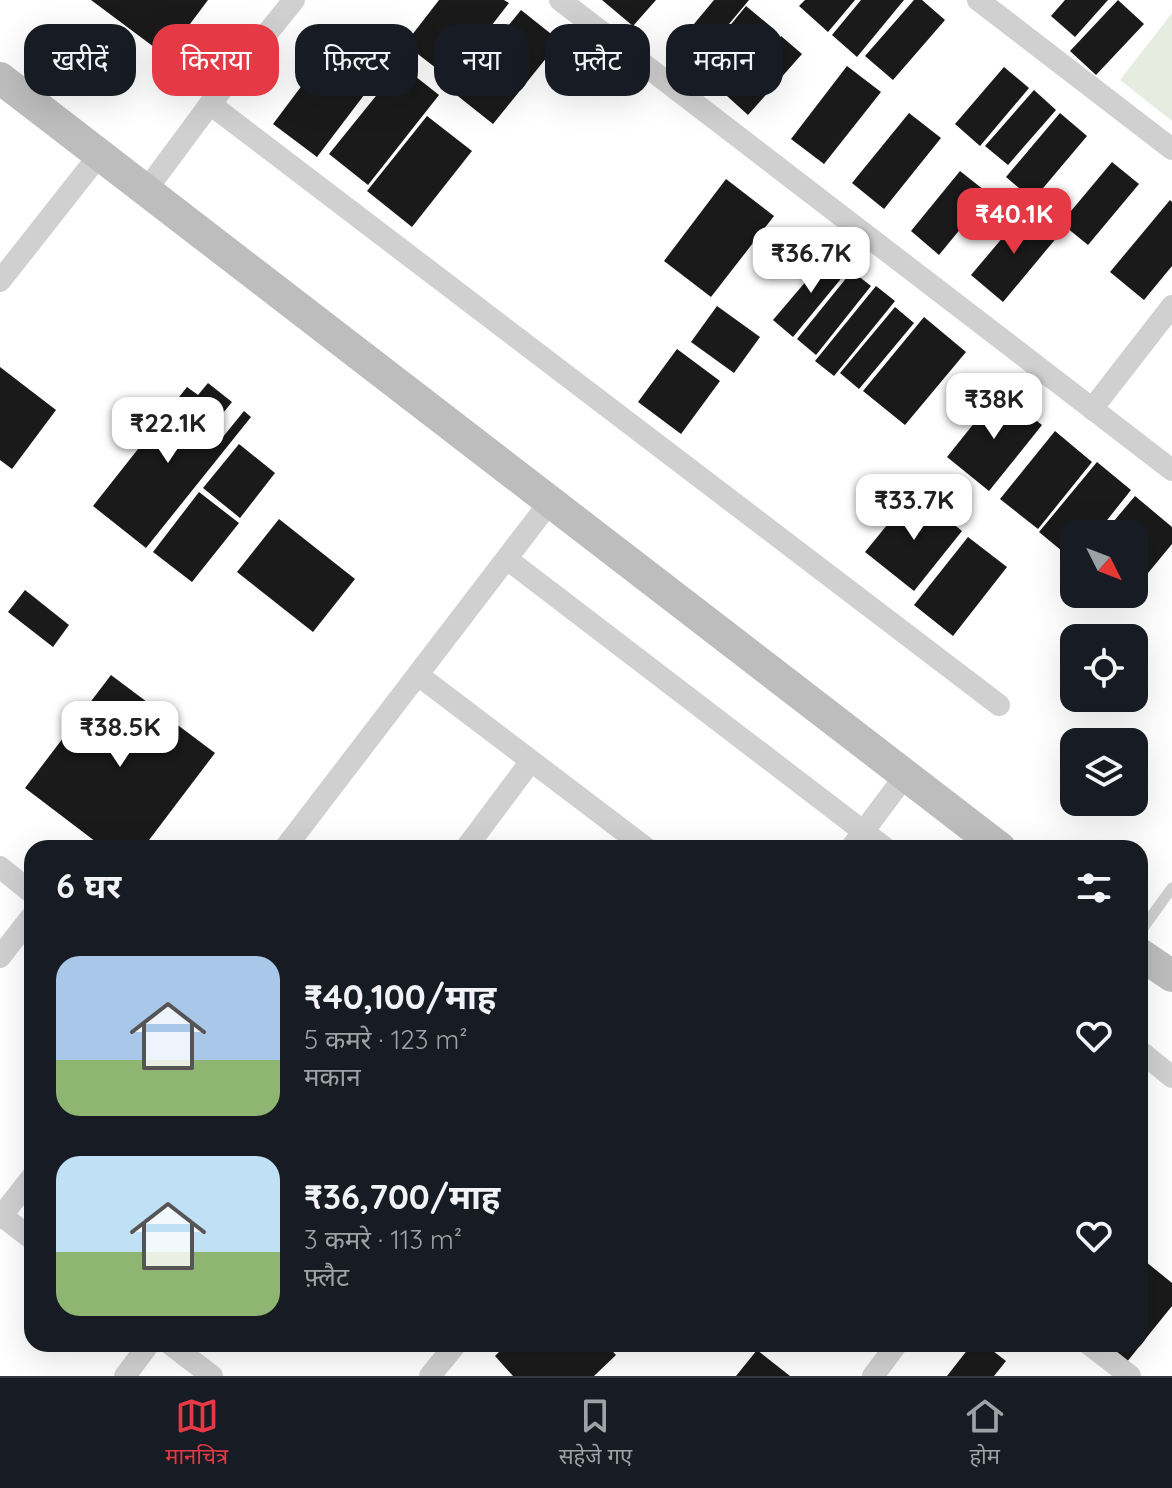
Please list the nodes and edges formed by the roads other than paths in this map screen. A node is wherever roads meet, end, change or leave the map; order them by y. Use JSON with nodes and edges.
{"nodes":[{"id":1,"x":294,"y":0,"type":"edge"},
{"id":2,"x":560,"y":0,"type":"edge"},
{"id":3,"x":978,"y":0,"type":"edge"},
{"id":4,"x":0,"y":78,"type":"edge"},
{"id":5,"x":210,"y":104,"type":"junction"},
{"id":6,"x":1172,"y":149,"type":"edge"},
{"id":7,"x":100,"y":154,"type":"junction"},
{"id":8,"x":147,"y":189,"type":"junction"},
{"id":9,"x":0,"y":281,"type":"edge"},
{"id":10,"x":1172,"y":306,"type":"edge"},
{"id":11,"x":1092,"y":409,"type":"junction"},
{"id":12,"x":1172,"y":470,"type":"edge"},
{"id":13,"x":549,"y":503,"type":"junction"},
{"id":14,"x":507,"y":559,"type":"junction"},
{"id":15,"x":418,"y":675,"type":"junction"},
{"id":16,"x":999,"y":705,"type":"dead end"},
{"id":17,"x":531,"y":761,"type":"junction"},
{"id":18,"x":905,"y":776,"type":"junction"},
{"id":19,"x":291,"y":840,"type":"edge"},
{"id":20,"x":472,"y":840,"type":"edge"},
{"id":21,"x":635,"y":840,"type":"edge"},
{"id":22,"x":857,"y":840,"type":"edge"},
{"id":23,"x":989,"y":840,"type":"edge"},
{"id":24,"x":0,"y":867,"type":"edge"},
{"id":25,"x":24,"y":886,"type":"edge"},
{"id":26,"x":1172,"y":888,"type":"edge"},
{"id":27,"x":1148,"y":921,"type":"edge"},
{"id":28,"x":24,"y":926,"type":"edge"},
{"id":29,"x":0,"y":957,"type":"edge"},
{"id":30,"x":1148,"y":960,"type":"edge"},
{"id":31,"x":1172,"y":976,"type":"edge"},
{"id":32,"x":1148,"y":1058,"type":"edge"},
{"id":33,"x":1172,"y":1077,"type":"edge"},
{"id":34,"x":24,"y":1187,"type":"edge"},
{"id":35,"x":1,"y":1217,"type":"edge"},
{"id":36,"x":24,"y":1233,"type":"edge"},
{"id":37,"x":143,"y":1352,"type":"edge"},
{"id":38,"x":180,"y":1352,"type":"edge"},
{"id":39,"x":450,"y":1352,"type":"edge"},
{"id":40,"x":891,"y":1352,"type":"edge"},
{"id":41,"x":1099,"y":1352,"type":"edge"},
{"id":42,"x":125,"y":1376,"type":"edge"},
{"id":43,"x":212,"y":1376,"type":"edge"},
{"id":44,"x":430,"y":1376,"type":"edge"},
{"id":45,"x":873,"y":1376,"type":"edge"},
{"id":46,"x":1130,"y":1376,"type":"edge"}],
"edges":[{"from":1,"to":5,"type":"street"},
{"from":2,"to":11,"type":"street"},
{"from":3,"to":6,"type":"street"},
{"from":4,"to":7,"type":"street"},
{"from":5,"to":8,"type":"street"},
{"from":5,"to":16,"type":"street"},
{"from":7,"to":8,"type":"street"},
{"from":7,"to":9,"type":"street"},
{"from":8,"to":13,"type":"street"},
{"from":10,"to":11,"type":"street"},
{"from":11,"to":12,"type":"street"},
{"from":13,"to":14,"type":"street"},
{"from":13,"to":18,"type":"street"},
{"from":14,"to":15,"type":"street"},
{"from":14,"to":22,"type":"street"},
{"from":15,"to":17,"type":"street"},
{"from":15,"to":19,"type":"street"},
{"from":17,"to":20,"type":"street"},
{"from":17,"to":21,"type":"street"},
{"from":18,"to":22,"type":"street"},
{"from":18,"to":23,"type":"street"},
{"from":24,"to":25,"type":"street"},
{"from":26,"to":27,"type":"lane"},
{"from":28,"to":29,"type":"street"},
{"from":30,"to":31,"type":"street"},
{"from":32,"to":33,"type":"street"},
{"from":34,"to":35,"type":"street"},
{"from":35,"to":36,"type":"street"},
{"from":37,"to":42,"type":"street"},
{"from":38,"to":43,"type":"street"},
{"from":39,"to":44,"type":"street"},
{"from":40,"to":45,"type":"street"},
{"from":41,"to":46,"type":"street"}]}
